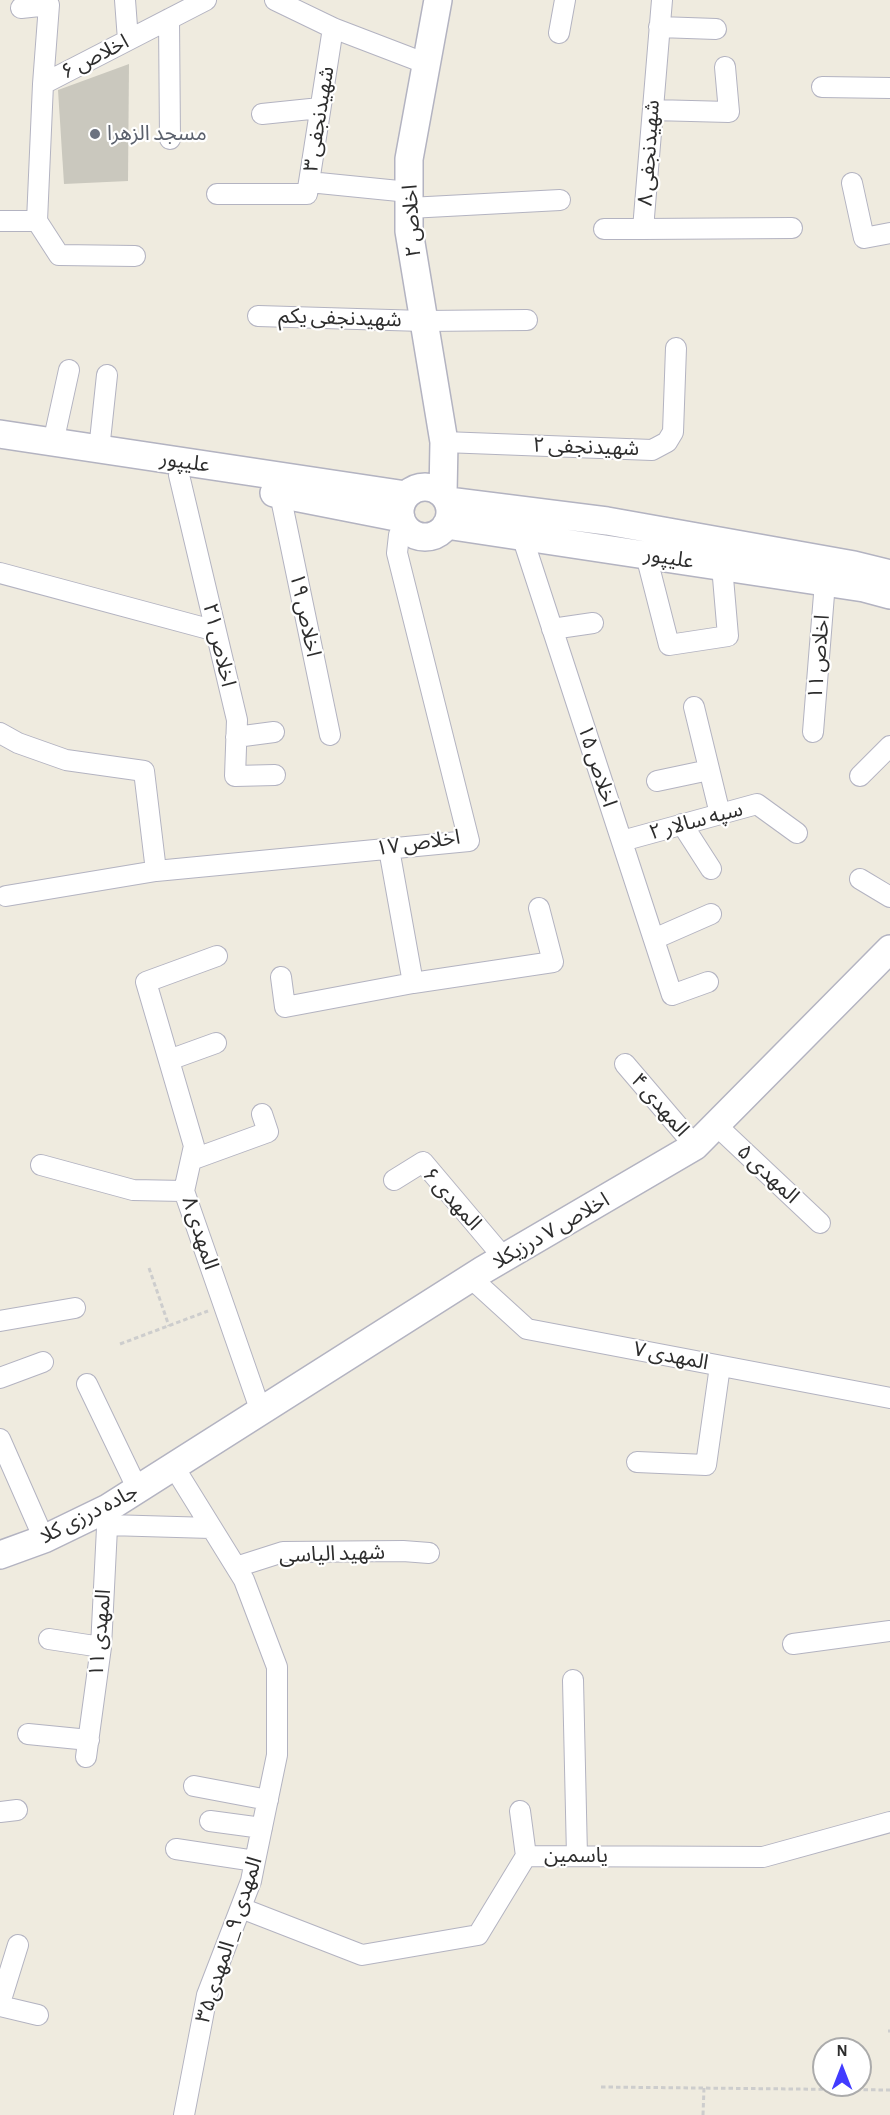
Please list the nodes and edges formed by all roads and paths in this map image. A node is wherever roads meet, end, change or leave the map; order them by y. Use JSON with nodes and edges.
{"nodes":[{"id":1,"x":125,"y":0,"type":"edge"},
{"id":2,"x":206,"y":0,"type":"edge"},
{"id":3,"x":275,"y":0,"type":"edge"},
{"id":4,"x":438,"y":0,"type":"edge"},
{"id":5,"x":565,"y":0,"type":"edge"},
{"id":6,"x":662,"y":0,"type":"edge"},
{"id":7,"x":21,"y":8,"type":"dead end"},
{"id":8,"x":169,"y":19,"type":"junction"},
{"id":9,"x":659,"y":27,"type":"junction"},
{"id":10,"x":333,"y":28,"type":"junction"},
{"id":11,"x":717,"y":28,"type":"dead end"},
{"id":12,"x":559,"y":33,"type":"dead end"},
{"id":13,"x":128,"y":40,"type":"junction"},
{"id":14,"x":427,"y":64,"type":"junction"},
{"id":15,"x":725,"y":67,"type":"dead end"},
{"id":16,"x":43,"y":84,"type":"junction"},
{"id":17,"x":822,"y":87,"type":"dead end"},
{"id":18,"x":890,"y":88,"type":"edge"},
{"id":19,"x":320,"y":108,"type":"junction"},
{"id":20,"x":653,"y":110,"type":"junction"},
{"id":21,"x":262,"y":114,"type":"dead end"},
{"id":22,"x":170,"y":139,"type":"dead end"},
{"id":23,"x":309,"y":182,"type":"junction"},
{"id":24,"x":852,"y":183,"type":"dead end"},
{"id":25,"x":217,"y":194,"type":"dead end"},
{"id":26,"x":409,"y":200,"type":"junction"},
{"id":27,"x":560,"y":200,"type":"dead end"},
{"id":28,"x":0,"y":221,"type":"edge"},
{"id":29,"x":38,"y":221,"type":"junction"},
{"id":30,"x":792,"y":228,"type":"dead end"},
{"id":31,"x":604,"y":229,"type":"dead end"},
{"id":32,"x":644,"y":229,"type":"junction"},
{"id":33,"x":890,"y":233,"type":"edge"},
{"id":34,"x":135,"y":256,"type":"dead end"},
{"id":35,"x":258,"y":316,"type":"dead end"},
{"id":36,"x":527,"y":320,"type":"dead end"},
{"id":37,"x":423,"y":321,"type":"junction"},
{"id":38,"x":676,"y":348,"type":"dead end"},
{"id":39,"x":69,"y":370,"type":"dead end"},
{"id":40,"x":107,"y":375,"type":"dead end"},
{"id":41,"x":0,"y":434,"type":"edge"},
{"id":42,"x":444,"y":442,"type":"junction"},
{"id":43,"x":53,"y":443,"type":"junction"},
{"id":44,"x":0,"y":449,"type":"edge"},
{"id":45,"x":99,"y":450,"type":"junction"},
{"id":46,"x":179,"y":475,"type":"junction"},
{"id":47,"x":280,"y":494,"type":"junction"},
{"id":48,"x":425,"y":507,"type":"junction"},
{"id":49,"x":522,"y":536,"type":"junction"},
{"id":50,"x":646,"y":555,"type":"junction"},
{"id":51,"x":722,"y":566,"type":"junction"},
{"id":52,"x":0,"y":573,"type":"edge"},
{"id":53,"x":890,"y":574,"type":"edge"},
{"id":54,"x":825,"y":582,"type":"junction"},
{"id":55,"x":890,"y":595,"type":"edge"},
{"id":56,"x":593,"y":623,"type":"dead end"},
{"id":57,"x":552,"y":629,"type":"junction"},
{"id":58,"x":216,"y":631,"type":"junction"},
{"id":59,"x":694,"y":707,"type":"dead end"},
{"id":60,"x":274,"y":732,"type":"dead end"},
{"id":61,"x":813,"y":732,"type":"dead end"},
{"id":62,"x":0,"y":733,"type":"edge"},
{"id":63,"x":330,"y":735,"type":"dead end"},
{"id":64,"x":236,"y":737,"type":"junction"},
{"id":65,"x":890,"y":746,"type":"edge"},
{"id":66,"x":709,"y":770,"type":"junction"},
{"id":67,"x":275,"y":775,"type":"dead end"},
{"id":68,"x":860,"y":776,"type":"dead end"},
{"id":69,"x":657,"y":781,"type":"dead end"},
{"id":70,"x":720,"y":814,"type":"junction"},
{"id":71,"x":682,"y":824,"type":"junction"},
{"id":72,"x":798,"y":833,"type":"dead end"},
{"id":73,"x":622,"y":841,"type":"junction"},
{"id":74,"x":389,"y":849,"type":"junction"},
{"id":75,"x":711,"y":869,"type":"dead end"},
{"id":76,"x":156,"y":871,"type":"junction"},
{"id":77,"x":860,"y":879,"type":"dead end"},
{"id":78,"x":6,"y":896,"type":"dead end"},
{"id":79,"x":890,"y":897,"type":"edge"},
{"id":80,"x":539,"y":908,"type":"dead end"},
{"id":81,"x":711,"y":914,"type":"dead end"},
{"id":82,"x":654,"y":939,"type":"junction"},
{"id":83,"x":890,"y":949,"type":"edge"},
{"id":84,"x":217,"y":956,"type":"dead end"},
{"id":85,"x":281,"y":977,"type":"dead end"},
{"id":86,"x":708,"y":982,"type":"dead end"},
{"id":87,"x":414,"y":983,"type":"junction"},
{"id":88,"x":216,"y":1043,"type":"dead end"},
{"id":89,"x":169,"y":1060,"type":"junction"},
{"id":90,"x":625,"y":1064,"type":"dead end"},
{"id":91,"x":262,"y":1114,"type":"dead end"},
{"id":92,"x":716,"y":1125,"type":"junction"},
{"id":93,"x":696,"y":1146,"type":"junction"},
{"id":94,"x":191,"y":1160,"type":"junction"},
{"id":95,"x":41,"y":1165,"type":"dead end"},
{"id":96,"x":394,"y":1180,"type":"dead end"},
{"id":97,"x":184,"y":1191,"type":"junction"},
{"id":98,"x":820,"y":1223,"type":"dead end"},
{"id":99,"x":504,"y":1258,"type":"junction"},
{"id":100,"x":149,"y":1268,"type":"dead end"},
{"id":101,"x":471,"y":1278,"type":"junction"},
{"id":102,"x":224,"y":1305,"type":"junction"},
{"id":103,"x":75,"y":1308,"type":"dead end"},
{"id":104,"x":0,"y":1321,"type":"edge"},
{"id":105,"x":169,"y":1326,"type":"junction"},
{"id":106,"x":120,"y":1344,"type":"dead end"},
{"id":107,"x":42,"y":1362,"type":"dead end"},
{"id":108,"x":720,"y":1366,"type":"junction"},
{"id":109,"x":0,"y":1378,"type":"edge"},
{"id":110,"x":87,"y":1384,"type":"dead end"},
{"id":111,"x":890,"y":1398,"type":"edge"},
{"id":112,"x":261,"y":1412,"type":"junction"},
{"id":113,"x":0,"y":1439,"type":"edge"},
{"id":114,"x":637,"y":1462,"type":"dead end"},
{"id":115,"x":174,"y":1467,"type":"junction"},
{"id":116,"x":138,"y":1490,"type":"junction"},
{"id":117,"x":108,"y":1517,"type":"junction"},
{"id":118,"x":211,"y":1528,"type":"junction"},
{"id":119,"x":44,"y":1539,"type":"junction"},
{"id":120,"x":429,"y":1553,"type":"dead end"},
{"id":121,"x":0,"y":1555,"type":"edge"},
{"id":122,"x":236,"y":1567,"type":"junction"},
{"id":123,"x":890,"y":1631,"type":"edge"},
{"id":124,"x":49,"y":1639,"type":"dead end"},
{"id":125,"x":793,"y":1644,"type":"dead end"},
{"id":126,"x":101,"y":1647,"type":"junction"},
{"id":127,"x":573,"y":1680,"type":"dead end"},
{"id":128,"x":28,"y":1734,"type":"dead end"},
{"id":129,"x":194,"y":1786,"type":"dead end"},
{"id":130,"x":268,"y":1800,"type":"junction"},
{"id":131,"x":520,"y":1811,"type":"dead end"},
{"id":132,"x":210,"y":1821,"type":"dead end"},
{"id":133,"x":890,"y":1822,"type":"edge"},
{"id":134,"x":262,"y":1828,"type":"junction"},
{"id":135,"x":176,"y":1849,"type":"dead end"},
{"id":136,"x":526,"y":1856,"type":"junction"},
{"id":137,"x":577,"y":1856,"type":"junction"},
{"id":138,"x":255,"y":1861,"type":"junction"},
{"id":139,"x":241,"y":1908,"type":"junction"},
{"id":140,"x":18,"y":1945,"type":"dead end"},
{"id":141,"x":0,"y":2005,"type":"edge"},
{"id":142,"x":38,"y":2015,"type":"dead end"},
{"id":143,"x":601,"y":2087,"type":"dead end"},
{"id":144,"x":704,"y":2088,"type":"junction"},
{"id":145,"x":890,"y":2090,"type":"edge"},
{"id":146,"x":183,"y":2115,"type":"edge"},
{"id":147,"x":702,"y":2115,"type":"edge"}],
"edges":[{"from":1,"to":13,"type":"street"},
{"from":2,"to":8,"type":"street","name":"اخلاص ۶"},
{"from":3,"to":10,"type":"street"},
{"from":4,"to":14,"type":"main road","name":"اخلاص ۲"},
{"from":5,"to":12,"type":"street"},
{"from":6,"to":9,"type":"street","name":"شهیدنجفی ۸"},
{"from":7,"to":16,"type":"street"},
{"from":8,"to":13,"type":"street","name":"اخلاص ۶"},
{"from":8,"to":22,"type":"street"},
{"from":9,"to":11,"type":"street"},
{"from":9,"to":20,"type":"street","name":"شهیدنجفی ۸"},
{"from":10,"to":14,"type":"street"},
{"from":10,"to":19,"type":"street","name":"شهیدنجفی ۳"},
{"from":13,"to":16,"type":"street","name":"اخلاص ۶"},
{"from":14,"to":26,"type":"main road","name":"اخلاص ۲"},
{"from":15,"to":20,"type":"street"},
{"from":16,"to":29,"type":"street","name":"اخلاص ۶"},
{"from":17,"to":18,"type":"street"},
{"from":19,"to":21,"type":"street"},
{"from":19,"to":23,"type":"street","name":"شهیدنجفی ۳"},
{"from":20,"to":32,"type":"street","name":"شهیدنجفی ۸"},
{"from":23,"to":25,"type":"street"},
{"from":23,"to":26,"type":"street","name":"شهیدنجفی ۳"},
{"from":24,"to":33,"type":"street"},
{"from":26,"to":27,"type":"street","name":"شهیدنجفی ۳"},
{"from":26,"to":37,"type":"main road","name":"اخلاص ۲"},
{"from":28,"to":29,"type":"street"},
{"from":29,"to":34,"type":"street"},
{"from":30,"to":32,"type":"street","name":"شهیدنجفی ۸"},
{"from":31,"to":32,"type":"street"},
{"from":35,"to":37,"type":"street","name":"شهیدنجفی یکم"},
{"from":36,"to":37,"type":"street","name":"شهیدنجفی یکم"},
{"from":37,"to":42,"type":"main road","name":"اخلاص ۲"},
{"from":38,"to":42,"type":"street","name":"شهیدنجفی ۲"},
{"from":39,"to":43,"type":"street"},
{"from":40,"to":45,"type":"street"},
{"from":41,"to":43,"type":"main road","name":"علیپور"},
{"from":42,"to":48,"type":"main road","name":"اخلاص ۲"},
{"from":43,"to":45,"type":"main road","name":"علیپور"},
{"from":44,"to":46,"type":"main road","name":"علیپور"},
{"from":45,"to":48,"type":"main road","name":"علیپور"},
{"from":46,"to":47,"type":"main road","name":"علیپور"},
{"from":46,"to":58,"type":"street","name":"اخلاص ۲۱"},
{"from":47,"to":48,"type":"main road","name":"علیپور"},
{"from":47,"to":63,"type":"street","name":"اخلاص ۱۹"},
{"from":48,"to":49,"type":"main road","name":"علیپور"},
{"from":48,"to":53,"type":"main road","name":"علیپور"},
{"from":48,"to":74,"type":"street","name":"اخلاص ۱۷"},
{"from":49,"to":50,"type":"main road","name":"علیپور"},
{"from":49,"to":57,"type":"street","name":"اخلاص ۱۵"},
{"from":50,"to":51,"type":"main road","name":"علیپور"},
{"from":50,"to":51,"type":"street"},
{"from":51,"to":54,"type":"main road","name":"علیپور"},
{"from":52,"to":58,"type":"street"},
{"from":54,"to":55,"type":"main road","name":"علیپور"},
{"from":54,"to":61,"type":"street","name":"اخلاص ۱۱"},
{"from":56,"to":57,"type":"street"},
{"from":57,"to":73,"type":"street","name":"اخلاص ۱۵"},
{"from":58,"to":64,"type":"street","name":"اخلاص ۲۱"},
{"from":59,"to":66,"type":"street"},
{"from":60,"to":64,"type":"street"},
{"from":62,"to":76,"type":"street"},
{"from":64,"to":67,"type":"street","name":"اخلاص ۲۱"},
{"from":65,"to":68,"type":"street"},
{"from":66,"to":69,"type":"street"},
{"from":66,"to":70,"type":"street"},
{"from":70,"to":71,"type":"street","name":"سپه سالار ۲"},
{"from":70,"to":72,"type":"street","name":"سپه سالار ۲"},
{"from":71,"to":73,"type":"street","name":"سپه سالار ۲"},
{"from":71,"to":75,"type":"street"},
{"from":73,"to":82,"type":"street","name":"اخلاص ۱۵"},
{"from":74,"to":76,"type":"street","name":"اخلاص ۱۷"},
{"from":74,"to":87,"type":"street"},
{"from":76,"to":78,"type":"street","name":"اخلاص ۱۷"},
{"from":77,"to":79,"type":"street"},
{"from":80,"to":87,"type":"street"},
{"from":81,"to":82,"type":"street"},
{"from":82,"to":86,"type":"street","name":"اخلاص ۱۵"},
{"from":83,"to":92,"type":"main road","name":"اخلاص ۷ درزیکلا"},
{"from":84,"to":89,"type":"street","name":"المهدی ۸"},
{"from":85,"to":87,"type":"street"},
{"from":88,"to":89,"type":"street"},
{"from":89,"to":94,"type":"street","name":"المهدی ۸"},
{"from":90,"to":93,"type":"street","name":"المهدی ۴"},
{"from":91,"to":94,"type":"street"},
{"from":92,"to":93,"type":"main road","name":"اخلاص ۷ درزیکلا"},
{"from":92,"to":98,"type":"street","name":"المهدی ۵"},
{"from":93,"to":99,"type":"main road","name":"اخلاص ۷ درزیکلا"},
{"from":94,"to":97,"type":"street","name":"المهدی ۸"},
{"from":95,"to":97,"type":"street"},
{"from":96,"to":99,"type":"street","name":"المهدی ۶"},
{"from":97,"to":102,"type":"street","name":"المهدی ۸"},
{"from":99,"to":101,"type":"main road","name":"اخلاص ۷ درزیکلا"},
{"from":100,"to":105,"type":"path"},
{"from":101,"to":108,"type":"street","name":"المهدی ۷"},
{"from":101,"to":112,"type":"main road","name":"اخلاص ۷ درزیکلا"},
{"from":102,"to":105,"type":"path"},
{"from":102,"to":112,"type":"street","name":"المهدی ۸"},
{"from":103,"to":104,"type":"street"},
{"from":105,"to":106,"type":"path"},
{"from":107,"to":109,"type":"street"},
{"from":108,"to":111,"type":"street","name":"المهدی ۷"},
{"from":108,"to":114,"type":"street"},
{"from":110,"to":116,"type":"street"},
{"from":112,"to":115,"type":"main road","name":"اخلاص ۷ درزیکلا"},
{"from":113,"to":119,"type":"street"},
{"from":115,"to":116,"type":"main road","name":"جاده درزی کلا"},
{"from":115,"to":118,"type":"street","name":"المهدی ۹_ المهدی۳۵"},
{"from":116,"to":117,"type":"main road","name":"جاده درزی کلا"},
{"from":117,"to":118,"type":"street"},
{"from":117,"to":119,"type":"main road","name":"جاده درزی کلا"},
{"from":117,"to":126,"type":"street","name":"المهدی ۱۱"},
{"from":118,"to":122,"type":"street","name":"المهدی ۹_ المهدی۳۵"},
{"from":119,"to":121,"type":"main road","name":"جاده درزی کلا"},
{"from":120,"to":122,"type":"street","name":"شهید الیاسی"},
{"from":122,"to":130,"type":"street","name":"المهدی ۹_ المهدی۳۵"},
{"from":123,"to":125,"type":"street"},
{"from":124,"to":126,"type":"street"},
{"from":126,"to":128,"type":"street","name":"المهدی ۱۱"},
{"from":127,"to":137,"type":"street"},
{"from":129,"to":130,"type":"street"},
{"from":130,"to":134,"type":"street","name":"المهدی ۹_ المهدی۳۵"},
{"from":131,"to":136,"type":"street"},
{"from":132,"to":134,"type":"street"},
{"from":133,"to":137,"type":"street","name":"یاسمین"},
{"from":134,"to":138,"type":"street","name":"المهدی ۹_ المهدی۳۵"},
{"from":135,"to":138,"type":"street"},
{"from":136,"to":137,"type":"street","name":"یاسمین"},
{"from":136,"to":139,"type":"street","name":"یاسمین"},
{"from":138,"to":139,"type":"street","name":"المهدی ۹_ المهدی۳۵"},
{"from":139,"to":146,"type":"street","name":"المهدی ۹_ المهدی۳۵"},
{"from":140,"to":141,"type":"street"},
{"from":141,"to":142,"type":"street"},
{"from":143,"to":144,"type":"path"},
{"from":144,"to":145,"type":"path"},
{"from":144,"to":147,"type":"path"}]}
